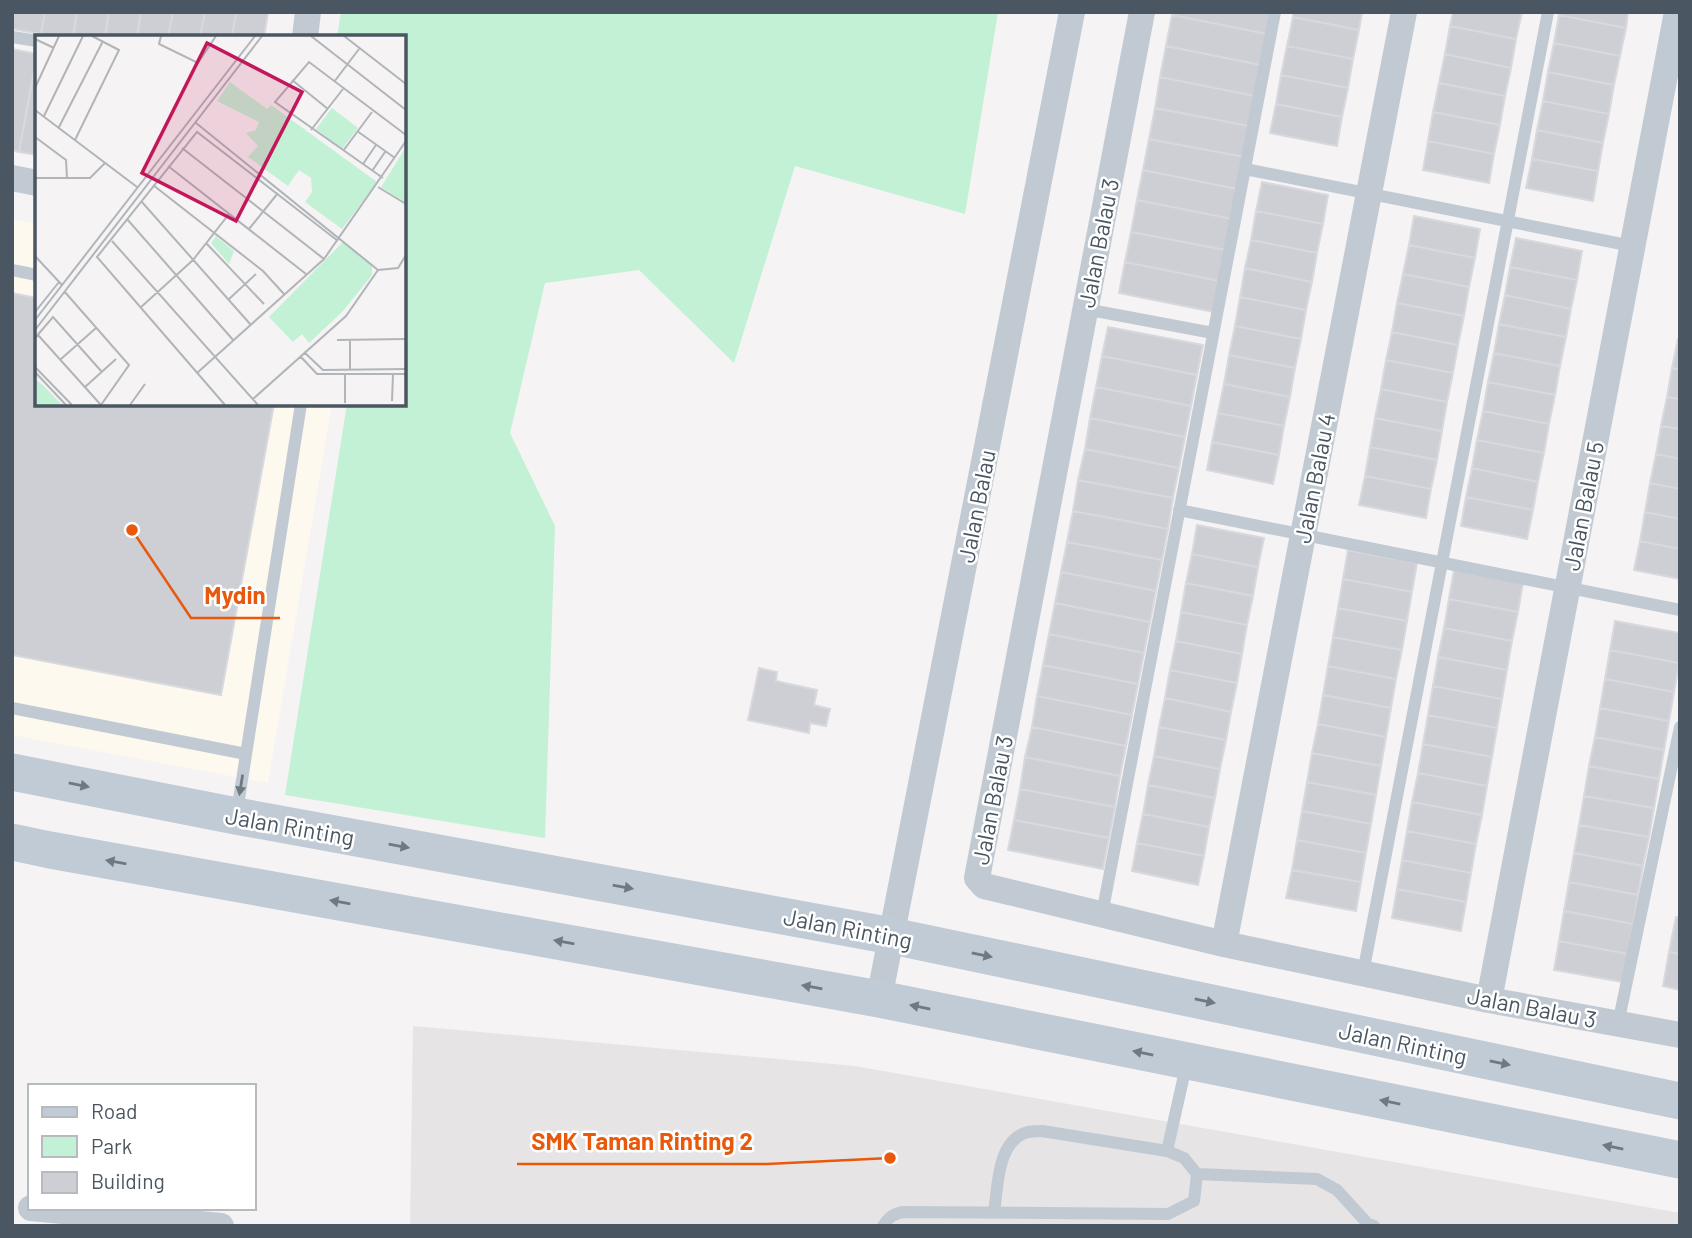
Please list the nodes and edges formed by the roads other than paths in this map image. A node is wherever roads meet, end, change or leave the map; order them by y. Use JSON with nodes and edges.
{"nodes":[{"id":1,"x":308,"y":12,"type":"edge"},
{"id":2,"x":1072,"y":12,"type":"edge"},
{"id":3,"x":1142,"y":12,"type":"edge"},
{"id":4,"x":1275,"y":12,"type":"edge"},
{"id":5,"x":1404,"y":12,"type":"edge"},
{"id":6,"x":1548,"y":12,"type":"edge"},
{"id":7,"x":1676,"y":12,"type":"edge"},
{"id":8,"x":305,"y":35,"type":"edge"},
{"id":9,"x":12,"y":37,"type":"edge"},
{"id":10,"x":35,"y":41,"type":"edge"},
{"id":11,"x":1669,"y":115,"type":"edge"},
{"id":12,"x":1245,"y":169,"type":"junction"},
{"id":13,"x":12,"y":178,"type":"edge"},
{"id":14,"x":35,"y":183,"type":"edge"},
{"id":15,"x":1369,"y":193,"type":"junction"},
{"id":16,"x":1508,"y":221,"type":"junction"},
{"id":17,"x":1632,"y":246,"type":"junction"},
{"id":18,"x":12,"y":270,"type":"edge"},
{"id":19,"x":35,"y":275,"type":"edge"},
{"id":20,"x":1085,"y":309,"type":"junction"},
{"id":21,"x":1213,"y":333,"type":"junction"},
{"id":22,"x":302,"y":406,"type":"edge"},
{"id":23,"x":1179,"y":510,"type":"junction"},
{"id":24,"x":1303,"y":535,"type":"junction"},
{"id":25,"x":1442,"y":563,"type":"junction"},
{"id":26,"x":1568,"y":588,"type":"junction"},
{"id":27,"x":1680,"y":610,"type":"edge"},
{"id":28,"x":12,"y":708,"type":"edge"},
{"id":29,"x":1680,"y":727,"type":"edge"},
{"id":30,"x":246,"y":754,"type":"junction"},
{"id":31,"x":12,"y":772,"type":"edge"},
{"id":32,"x":236,"y":816,"type":"junction"},
{"id":33,"x":29,"y":850,"type":"edge"},
{"id":34,"x":1102,"y":914,"type":"junction"},
{"id":35,"x":892,"y":936,"type":"junction"},
{"id":36,"x":1224,"y":944,"type":"junction"},
{"id":37,"x":1363,"y":973,"type":"junction"},
{"id":38,"x":879,"y":999,"type":"junction"},
{"id":39,"x":1489,"y":1000,"type":"junction"},
{"id":40,"x":1618,"y":1024,"type":"junction"},
{"id":41,"x":1680,"y":1035,"type":"edge"},
{"id":42,"x":1187,"y":1062,"type":"junction"},
{"id":43,"x":1680,"y":1101,"type":"edge"},
{"id":44,"x":1167,"y":1151,"type":"junction"},
{"id":45,"x":1680,"y":1160,"type":"edge"},
{"id":46,"x":1197,"y":1174,"type":"junction"},
{"id":47,"x":52,"y":1210,"type":"edge"},
{"id":48,"x":994,"y":1212,"type":"junction"},
{"id":49,"x":221,"y":1226,"type":"edge"},
{"id":50,"x":883,"y":1226,"type":"edge"},
{"id":51,"x":1374,"y":1226,"type":"edge"}],
"edges":[{"from":1,"to":8,"type":"street"},
{"from":2,"to":35,"type":"street","name":"Jalan Balau"},
{"from":3,"to":20,"type":"street","name":"Jalan Balau 3"},
{"from":4,"to":12,"type":"lane"},
{"from":5,"to":15,"type":"street","name":"Jalan Balau 4"},
{"from":6,"to":16,"type":"lane"},
{"from":7,"to":11,"type":"street","name":"Jalan Balau 5"},
{"from":9,"to":10,"type":"lane"},
{"from":11,"to":17,"type":"street","name":"Jalan Balau 5"},
{"from":12,"to":15,"type":"lane"},
{"from":12,"to":21,"type":"lane"},
{"from":13,"to":14,"type":"street"},
{"from":15,"to":16,"type":"lane"},
{"from":15,"to":24,"type":"street","name":"Jalan Balau 4"},
{"from":16,"to":17,"type":"lane"},
{"from":16,"to":25,"type":"lane"},
{"from":17,"to":26,"type":"street","name":"Jalan Balau 5"},
{"from":18,"to":19,"type":"lane"},
{"from":20,"to":21,"type":"lane"},
{"from":20,"to":34,"type":"street","name":"Jalan Balau 3"},
{"from":21,"to":23,"type":"lane"},
{"from":22,"to":30,"type":"lane"},
{"from":23,"to":24,"type":"lane"},
{"from":23,"to":34,"type":"lane"},
{"from":24,"to":25,"type":"lane"},
{"from":24,"to":36,"type":"street","name":"Jalan Balau 4"},
{"from":25,"to":26,"type":"lane"},
{"from":25,"to":37,"type":"lane"},
{"from":26,"to":27,"type":"lane"},
{"from":26,"to":39,"type":"street","name":"Jalan Balau 5"},
{"from":28,"to":30,"type":"lane"},
{"from":29,"to":40,"type":"lane"},
{"from":30,"to":32,"type":"lane","one_way":true},
{"from":31,"to":32,"type":"main road","name":"Jalan Rinting","one_way":true},
{"from":32,"to":35,"type":"main road","name":"Jalan Rinting","one_way":true},
{"from":38,"to":33,"type":"main road","one_way":true},
{"from":34,"to":36,"type":"street","name":"Jalan Balau 3"},
{"from":35,"to":38,"type":"street","name":"Jalan Balau"},
{"from":35,"to":43,"type":"main road","name":"Jalan Rinting","one_way":true},
{"from":36,"to":37,"type":"street","name":"Jalan Balau 3"},
{"from":37,"to":39,"type":"street","name":"Jalan Balau 3"},
{"from":42,"to":38,"type":"main road","one_way":true},
{"from":39,"to":40,"type":"street","name":"Jalan Balau 3"},
{"from":40,"to":41,"type":"street","name":"Jalan Balau 3"},
{"from":42,"to":44,"type":"lane"},
{"from":45,"to":42,"type":"main road","one_way":true},
{"from":44,"to":46,"type":"lane"},
{"from":44,"to":48,"type":"lane"},
{"from":46,"to":48,"type":"lane"},
{"from":46,"to":51,"type":"lane"},
{"from":47,"to":49,"type":"street"},
{"from":48,"to":50,"type":"lane"}]}
